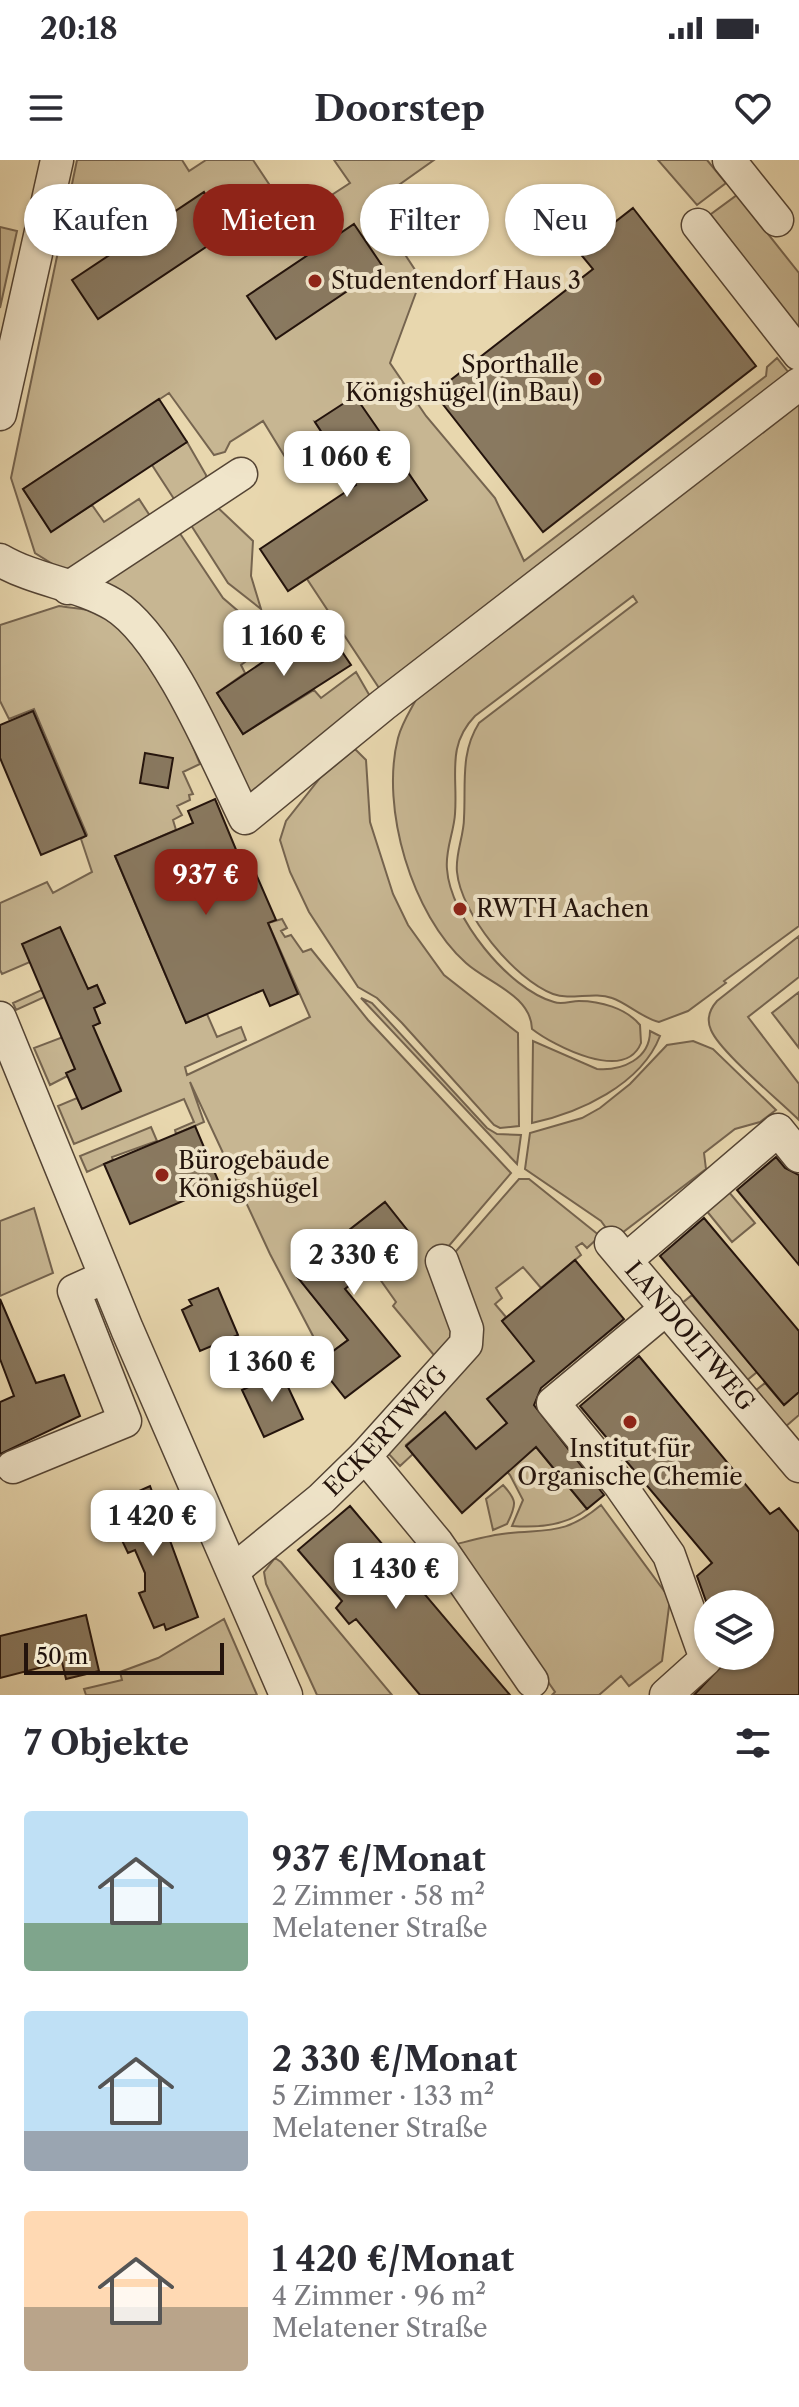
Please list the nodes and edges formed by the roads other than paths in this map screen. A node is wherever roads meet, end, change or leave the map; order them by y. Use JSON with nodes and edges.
{"nodes":[{"id":1,"x":57,"y":160,"type":"edge"},
{"id":2,"x":729,"y":160,"type":"edge"},
{"id":3,"x":777,"y":220,"type":"dead end"},
{"id":4,"x":698,"y":225,"type":"dead end"},
{"id":5,"x":799,"y":354,"type":"edge"},
{"id":6,"x":799,"y":384,"type":"edge"},
{"id":7,"x":0,"y":414,"type":"edge"},
{"id":8,"x":241,"y":474,"type":"dead end"},
{"id":9,"x":0,"y":560,"type":"edge"},
{"id":10,"x":68,"y":588,"type":"junction"},
{"id":11,"x":0,"y":1018,"type":"edge"},
{"id":12,"x":799,"y":1156,"type":"edge"},
{"id":13,"x":442,"y":1261,"type":"dead end"},
{"id":14,"x":105,"y":1277,"type":"junction"},
{"id":15,"x":667,"y":1308,"type":"junction"},
{"id":16,"x":365,"y":1456,"type":"junction"},
{"id":17,"x":797,"y":1461,"type":"edge"},
{"id":18,"x":13,"y":1467,"type":"dead end"},
{"id":19,"x":234,"y":1570,"type":"junction"},
{"id":20,"x":532,"y":1681,"type":"dead end"},
{"id":21,"x":286,"y":1695,"type":"edge"},
{"id":22,"x":666,"y":1695,"type":"edge"}],
"edges":[{"from":1,"to":7,"type":"street"},
{"from":2,"to":3,"type":"street"},
{"from":4,"to":5,"type":"street"},
{"from":6,"to":10,"type":"street"},
{"from":8,"to":10,"type":"street"},
{"from":9,"to":10,"type":"street"},
{"from":11,"to":14,"type":"street"},
{"from":12,"to":15,"type":"street","name":"LANDOLTWEG"},
{"from":13,"to":16,"type":"street","name":"ECKERTWEG"},
{"from":14,"to":18,"type":"street"},
{"from":14,"to":19,"type":"street"},
{"from":15,"to":17,"type":"street","name":"LANDOLTWEG"},
{"from":15,"to":22,"type":"street"},
{"from":16,"to":19,"type":"street","name":"ECKERTWEG"},
{"from":16,"to":20,"type":"street"},
{"from":19,"to":21,"type":"street"}]}
